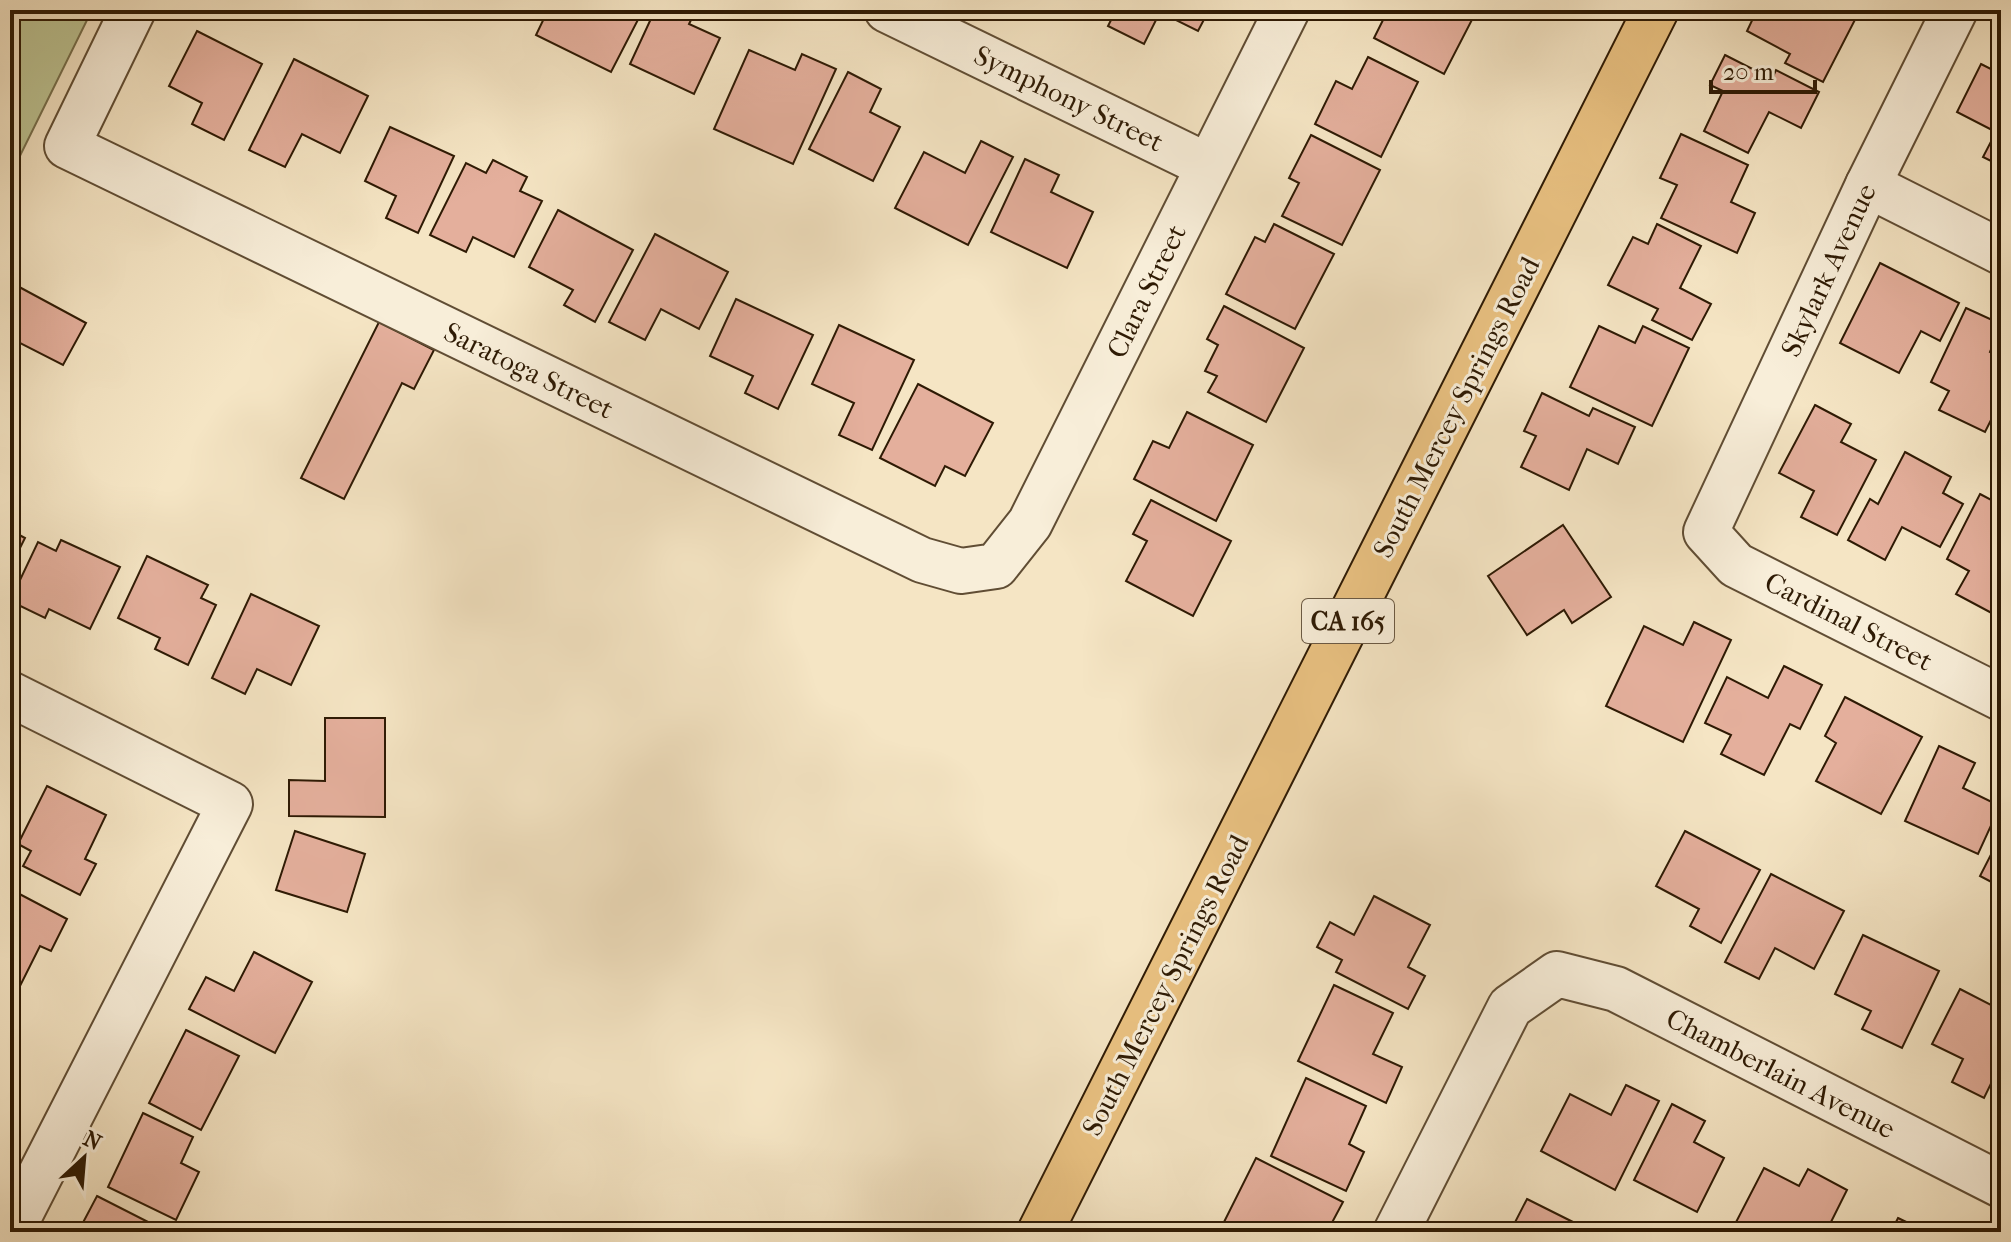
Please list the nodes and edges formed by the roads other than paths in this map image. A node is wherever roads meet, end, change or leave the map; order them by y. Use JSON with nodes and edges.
{"nodes":[{"id":1,"x":133,"y":10,"type":"edge"},
{"id":2,"x":887,"y":10,"type":"edge"},
{"id":3,"x":1287,"y":10,"type":"edge"},
{"id":4,"x":1656,"y":10,"type":"edge"},
{"id":5,"x":1955,"y":10,"type":"edge"},
{"id":6,"x":1208,"y":166,"type":"junction"},
{"id":7,"x":1868,"y":185,"type":"junction"},
{"id":8,"x":2001,"y":252,"type":"edge"},
{"id":9,"x":1706,"y":532,"type":"joint"},
{"id":10,"x":996,"y":566,"type":"joint"},
{"id":11,"x":10,"y":694,"type":"edge"},
{"id":12,"x":2001,"y":698,"type":"edge"},
{"id":13,"x":2001,"y":1185,"type":"edge"},
{"id":14,"x":11,"y":1232,"type":"edge"},
{"id":15,"x":1040,"y":1232,"type":"edge"},
{"id":16,"x":1396,"y":1232,"type":"edge"}],
"edges":[{"from":1,"to":10,"type":"street","name":"Saratoga Street"},
{"from":2,"to":6,"type":"street","name":"Symphony Street"},
{"from":3,"to":6,"type":"street","name":"Clara Street"},
{"from":4,"to":15,"type":"main road","name":"South Mercey Springs Road","number":"CA 165"},
{"from":5,"to":7,"type":"street","name":"Skylark Avenue"},
{"from":6,"to":10,"type":"street","name":"Clara Street"},
{"from":7,"to":8,"type":"street"},
{"from":7,"to":9,"type":"street","name":"Skylark Avenue"},
{"from":9,"to":12,"type":"street","name":"Cardinal Street"},
{"from":11,"to":14,"type":"street"},
{"from":13,"to":16,"type":"street","name":"Chamberlain Avenue"}]}
